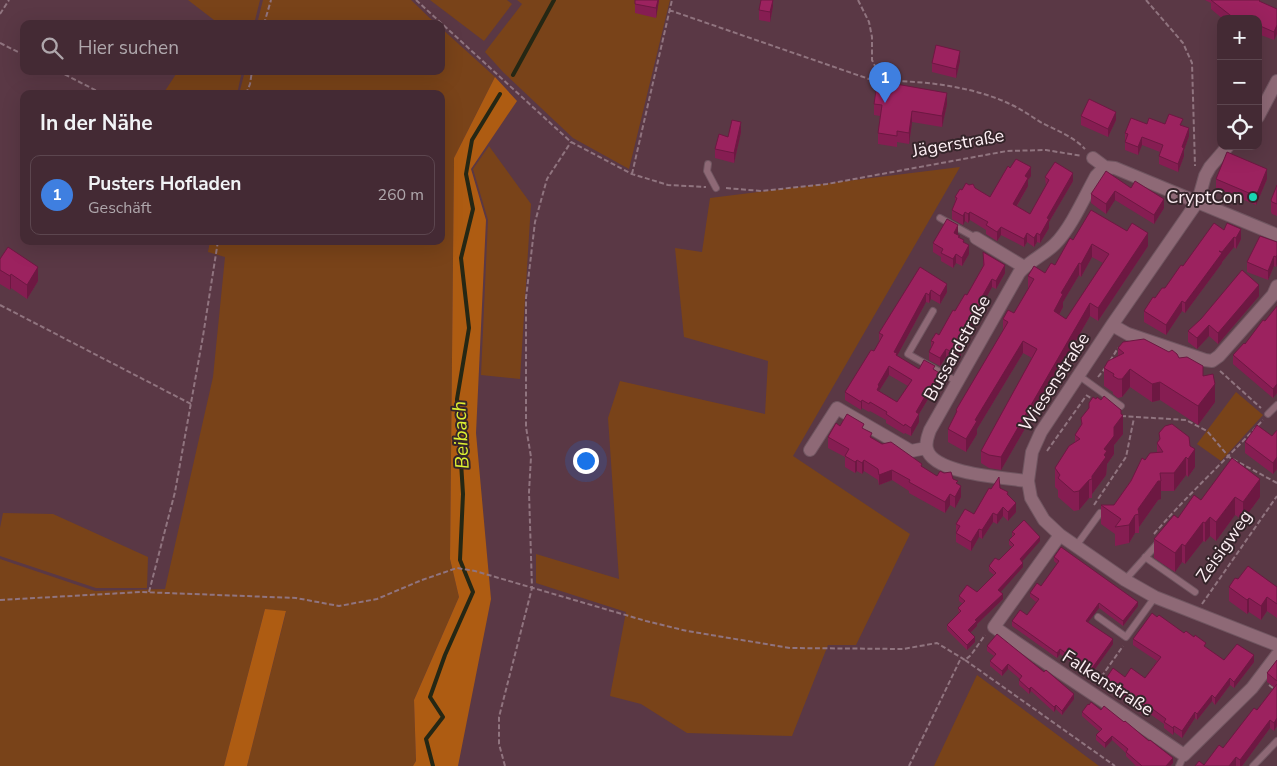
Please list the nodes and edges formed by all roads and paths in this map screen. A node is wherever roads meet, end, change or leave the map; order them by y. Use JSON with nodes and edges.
{"nodes":[{"id":1,"x":9,"y":0,"type":"edge"},
{"id":2,"x":271,"y":0,"type":"edge"},
{"id":3,"x":416,"y":0,"type":"edge"},
{"id":4,"x":672,"y":0,"type":"edge"},
{"id":5,"x":858,"y":0,"type":"edge"},
{"id":6,"x":1146,"y":0,"type":"edge"},
{"id":7,"x":669,"y":10,"type":"junction"},
{"id":8,"x":0,"y":14,"type":"edge"},
{"id":9,"x":265,"y":20,"type":"edge"},
{"id":10,"x":438,"y":20,"type":"edge"},
{"id":11,"x":445,"y":27,"type":"edge"},
{"id":12,"x":0,"y":43,"type":"edge"},
{"id":13,"x":20,"y":52,"type":"edge"},
{"id":14,"x":66,"y":75,"type":"edge"},
{"id":15,"x":251,"y":75,"type":"edge"},
{"id":16,"x":891,"y":80,"type":"junction"},
{"id":17,"x":1277,"y":81,"type":"edge"},
{"id":18,"x":95,"y":90,"type":"edge"},
{"id":19,"x":248,"y":90,"type":"edge"},
{"id":20,"x":1262,"y":110,"type":"edge"},
{"id":21,"x":571,"y":142,"type":"junction"},
{"id":22,"x":1225,"y":150,"type":"edge"},
{"id":23,"x":1093,"y":158,"type":"junction"},
{"id":24,"x":708,"y":164,"type":"dead end"},
{"id":25,"x":1105,"y":167,"type":"junction"},
{"id":26,"x":1195,"y":169,"type":"dead end"},
{"id":27,"x":632,"y":174,"type":"junction"},
{"id":28,"x":716,"y":188,"type":"junction"},
{"id":29,"x":1198,"y":201,"type":"junction"},
{"id":30,"x":940,"y":218,"type":"dead end"},
{"id":31,"x":1277,"y":235,"type":"edge"},
{"id":32,"x":976,"y":238,"type":"joint"},
{"id":33,"x":217,"y":245,"type":"edge"},
{"id":34,"x":1024,"y":267,"type":"junction"},
{"id":35,"x":1277,"y":286,"type":"edge"},
{"id":36,"x":0,"y":305,"type":"edge"},
{"id":37,"x":933,"y":310,"type":"dead end"},
{"id":38,"x":1112,"y":325,"type":"junction"},
{"id":39,"x":1128,"y":334,"type":"junction"},
{"id":40,"x":1212,"y":361,"type":"junction"},
{"id":41,"x":1078,"y":375,"type":"junction"},
{"id":42,"x":958,"y":382,"type":"junction"},
{"id":43,"x":1093,"y":385,"type":"junction"},
{"id":44,"x":1086,"y":395,"type":"junction"},
{"id":45,"x":1094,"y":400,"type":"edge"},
{"id":46,"x":1254,"y":402,"type":"junction"},
{"id":47,"x":191,"y":404,"type":"junction"},
{"id":48,"x":1277,"y":404,"type":"edge"},
{"id":49,"x":1121,"y":406,"type":"dead end"},
{"id":50,"x":1252,"y":406,"type":"dead end"},
{"id":51,"x":1268,"y":414,"type":"junction"},
{"id":52,"x":1118,"y":416,"type":"edge"},
{"id":53,"x":1134,"y":418,"type":"junction"},
{"id":54,"x":926,"y":448,"type":"junction"},
{"id":55,"x":810,"y":450,"type":"dead end"},
{"id":56,"x":1046,"y":452,"type":"dead end"},
{"id":57,"x":1229,"y":457,"type":"junction"},
{"id":58,"x":1028,"y":481,"type":"junction"},
{"id":59,"x":1277,"y":484,"type":"edge"},
{"id":60,"x":1277,"y":496,"type":"edge"},
{"id":61,"x":1094,"y":505,"type":"dead end"},
{"id":62,"x":1100,"y":513,"type":"dead end"},
{"id":63,"x":1060,"y":535,"type":"junction"},
{"id":64,"x":1164,"y":537,"type":"edge"},
{"id":65,"x":1151,"y":538,"type":"dead end"},
{"id":66,"x":1076,"y":546,"type":"junction"},
{"id":67,"x":1146,"y":557,"type":"junction"},
{"id":68,"x":1124,"y":580,"type":"junction"},
{"id":69,"x":532,"y":588,"type":"junction"},
{"id":70,"x":149,"y":592,"type":"junction"},
{"id":71,"x":1195,"y":592,"type":"dead end"},
{"id":72,"x":1155,"y":597,"type":"junction"},
{"id":73,"x":0,"y":600,"type":"edge"},
{"id":74,"x":1195,"y":614,"type":"junction"},
{"id":75,"x":1098,"y":617,"type":"dead end"},
{"id":76,"x":994,"y":627,"type":"junction"},
{"id":77,"x":1126,"y":637,"type":"junction"},
{"id":78,"x":1277,"y":645,"type":"edge"},
{"id":79,"x":1277,"y":655,"type":"edge"},
{"id":80,"x":962,"y":658,"type":"junction"},
{"id":81,"x":965,"y":660,"type":"junction"},
{"id":82,"x":1091,"y":693,"type":"junction"},
{"id":83,"x":1277,"y":741,"type":"edge"},
{"id":84,"x":1181,"y":760,"type":"edge"},
{"id":85,"x":505,"y":766,"type":"edge"},
{"id":86,"x":909,"y":766,"type":"edge"},
{"id":87,"x":1115,"y":766,"type":"edge"},
{"id":88,"x":1253,"y":766,"type":"edge"}],
"edges":[{"from":1,"to":8,"type":"path"},
{"from":2,"to":9,"type":"path"},
{"from":3,"to":10,"type":"path","name":"Jägerstraße"},
{"from":4,"to":7,"type":"path"},
{"from":5,"to":16,"type":"path"},
{"from":6,"to":26,"type":"path"},
{"from":7,"to":16,"type":"path"},
{"from":7,"to":27,"type":"path"},
{"from":11,"to":21,"type":"path","name":"Jägerstraße"},
{"from":12,"to":13,"type":"path"},
{"from":14,"to":18,"type":"path"},
{"from":15,"to":19,"type":"path"},
{"from":16,"to":23,"type":"path"},
{"from":17,"to":20,"type":"street"},
{"from":21,"to":27,"type":"path","name":"Jägerstraße"},
{"from":21,"to":69,"type":"path"},
{"from":22,"to":29,"type":"street","name":"Wiesenstraße"},
{"from":23,"to":25,"type":"street"},
{"from":23,"to":28,"type":"path","name":"Jägerstraße"},
{"from":24,"to":28,"type":"lane"},
{"from":25,"to":29,"type":"street"},
{"from":25,"to":34,"type":"street","name":"Bussardstraße"},
{"from":27,"to":28,"type":"path","name":"Jägerstraße"},
{"from":29,"to":31,"type":"street"},
{"from":29,"to":38,"type":"street","name":"Wiesenstraße"},
{"from":30,"to":32,"type":"lane"},
{"from":32,"to":34,"type":"street"},
{"from":33,"to":47,"type":"path"},
{"from":34,"to":42,"type":"street","name":"Bussardstraße"},
{"from":35,"to":40,"type":"street"},
{"from":36,"to":47,"type":"path"},
{"from":37,"to":42,"type":"lane"},
{"from":38,"to":39,"type":"street"},
{"from":38,"to":41,"type":"street","name":"Wiesenstraße"},
{"from":39,"to":40,"type":"street"},
{"from":39,"to":43,"type":"path"},
{"from":40,"to":46,"type":"path"},
{"from":41,"to":43,"type":"lane"},
{"from":41,"to":58,"type":"street","name":"Wiesenstraße"},
{"from":42,"to":54,"type":"street","name":"Bussardstraße"},
{"from":43,"to":44,"type":"path"},
{"from":43,"to":49,"type":"lane"},
{"from":44,"to":45,"type":"path"},
{"from":44,"to":56,"type":"path"},
{"from":46,"to":50,"type":"path"},
{"from":46,"to":51,"type":"path"},
{"from":47,"to":70,"type":"path"},
{"from":48,"to":51,"type":"lane"},
{"from":51,"to":57,"type":"path"},
{"from":52,"to":53,"type":"path"},
{"from":53,"to":57,"type":"path"},
{"from":53,"to":61,"type":"path"},
{"from":54,"to":55,"type":"street"},
{"from":54,"to":58,"type":"street"},
{"from":57,"to":59,"type":"path"},
{"from":57,"to":65,"type":"path"},
{"from":58,"to":63,"type":"street","name":"Wiesenstraße"},
{"from":60,"to":74,"type":"path","name":"Zeisigweg"},
{"from":62,"to":66,"type":"lane"},
{"from":63,"to":66,"type":"street","name":"Wiesenstraße"},
{"from":63,"to":76,"type":"street"},
{"from":64,"to":67,"type":"lane"},
{"from":66,"to":68,"type":"street","name":"Wiesenstraße"},
{"from":67,"to":68,"type":"lane"},
{"from":67,"to":71,"type":"lane"},
{"from":68,"to":72,"type":"street","name":"Wiesenstraße"},
{"from":69,"to":70,"type":"path"},
{"from":69,"to":80,"type":"path"},
{"from":69,"to":85,"type":"path"},
{"from":70,"to":73,"type":"path"},
{"from":72,"to":74,"type":"street","name":"Wiesenstraße"},
{"from":72,"to":77,"type":"lane"},
{"from":74,"to":78,"type":"street","name":"Wiesenstraße"},
{"from":75,"to":77,"type":"lane"},
{"from":76,"to":81,"type":"path"},
{"from":76,"to":82,"type":"street","name":"Falkenstraße"},
{"from":77,"to":82,"type":"path"},
{"from":79,"to":84,"type":"street","name":"Falkenstraße"},
{"from":80,"to":81,"type":"path"},
{"from":80,"to":86,"type":"path"},
{"from":81,"to":87,"type":"path"},
{"from":82,"to":84,"type":"street","name":"Falkenstraße"},
{"from":83,"to":88,"type":"lane"}]}
